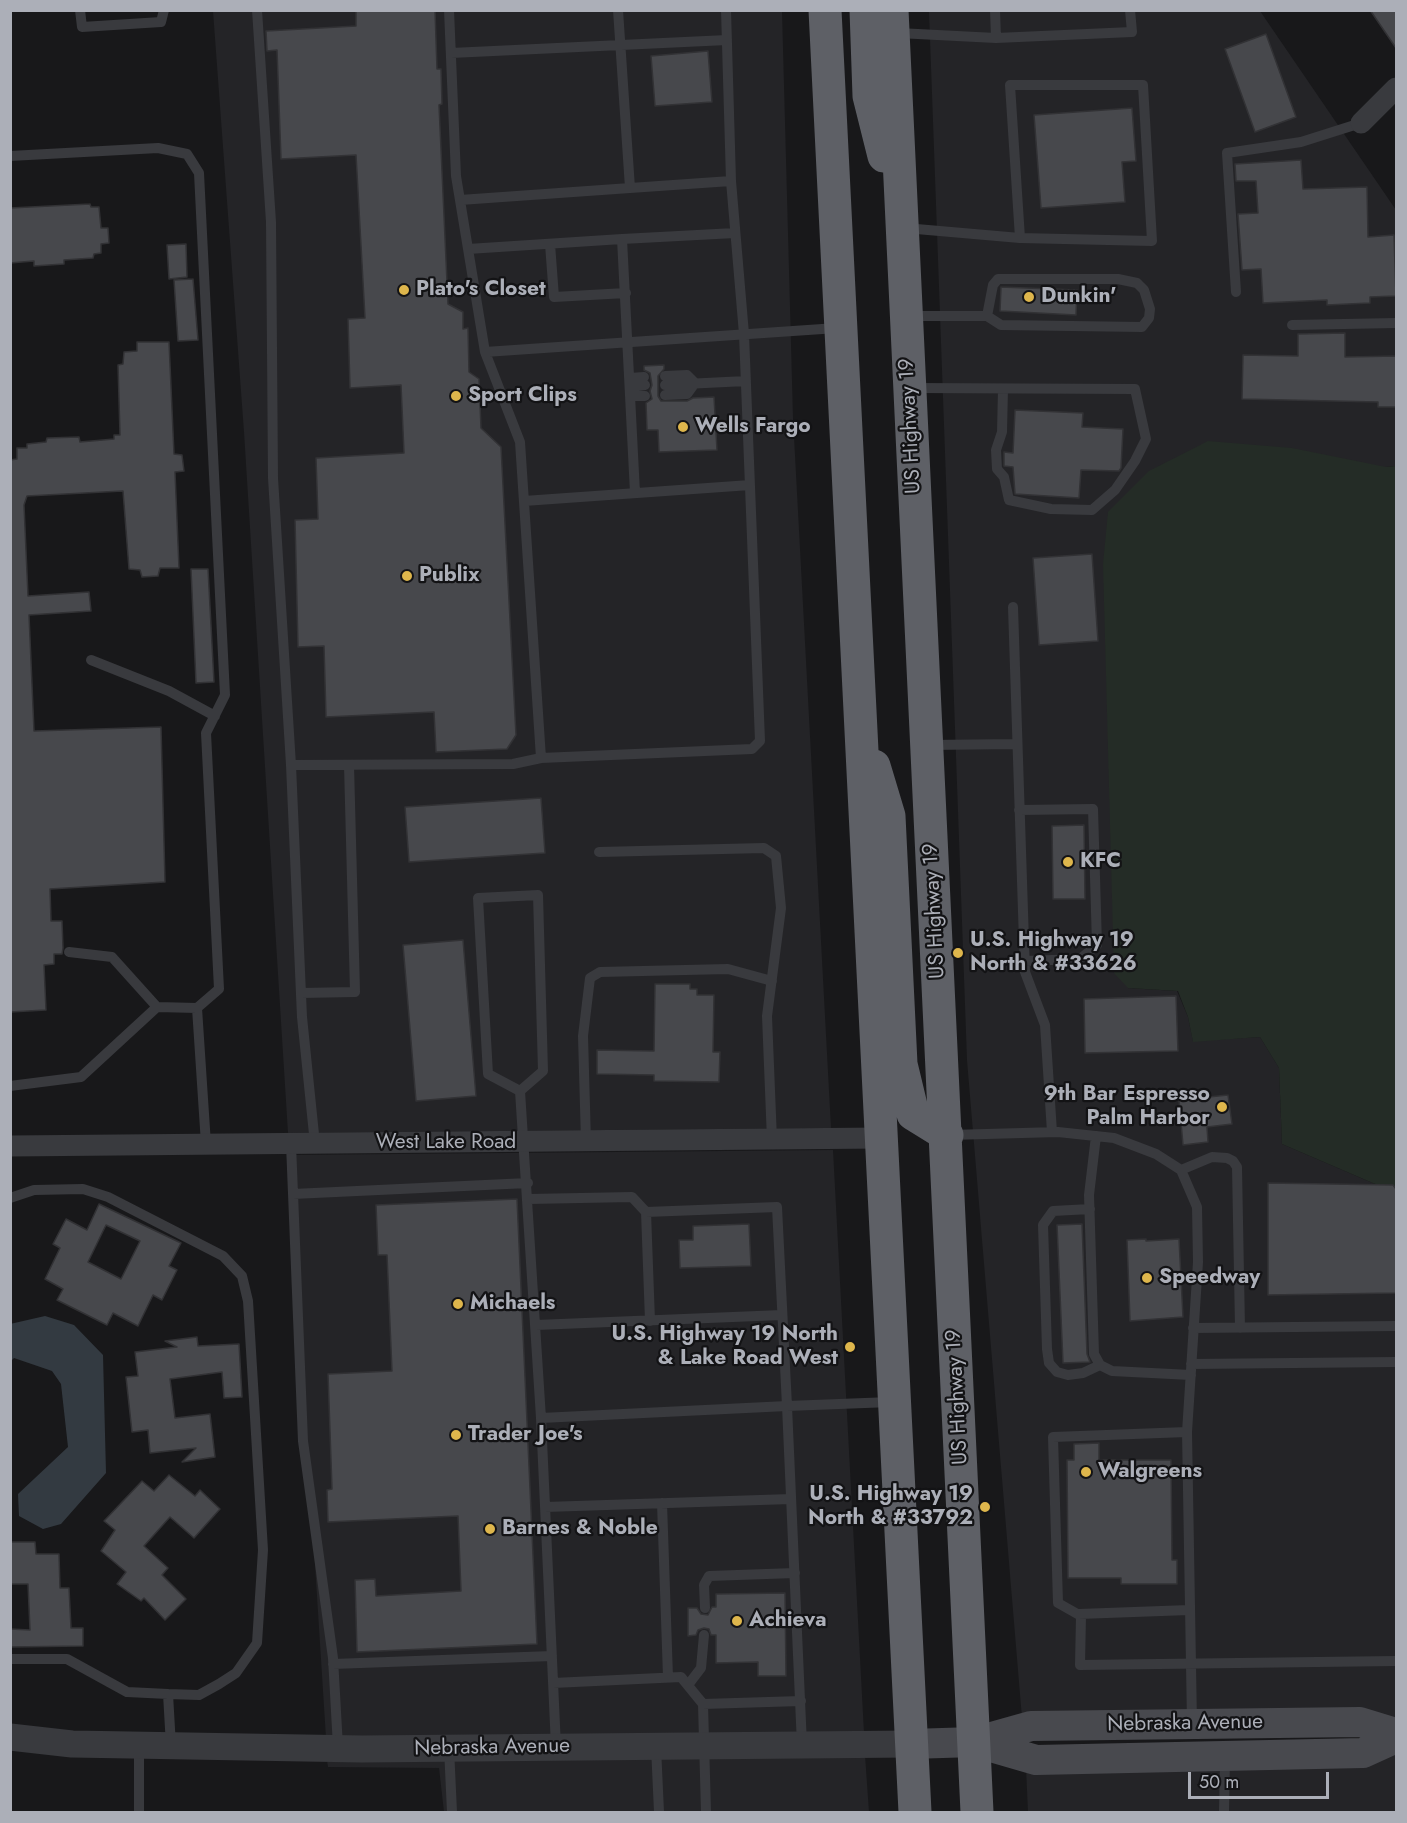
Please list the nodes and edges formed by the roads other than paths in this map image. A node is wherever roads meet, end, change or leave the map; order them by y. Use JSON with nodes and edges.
{"nodes":[{"id":1,"x":80,"y":10,"type":"edge"},
{"id":2,"x":164,"y":10,"type":"edge"},
{"id":3,"x":257,"y":10,"type":"edge"},
{"id":4,"x":449,"y":10,"type":"edge"},
{"id":5,"x":618,"y":10,"type":"edge"},
{"id":6,"x":726,"y":10,"type":"edge"},
{"id":7,"x":825,"y":10,"type":"edge"},
{"id":8,"x":866,"y":10,"type":"edge"},
{"id":9,"x":995,"y":10,"type":"edge"},
{"id":10,"x":1130,"y":10,"type":"edge"},
{"id":11,"x":893,"y":22,"type":"edge"},
{"id":12,"x":996,"y":38,"type":"junction"},
{"id":13,"x":727,"y":40,"type":"junction"},
{"id":14,"x":620,"y":45,"type":"junction"},
{"id":15,"x":451,"y":53,"type":"junction"},
{"id":16,"x":1396,"y":88,"type":"edge"},
{"id":17,"x":1360,"y":123,"type":"joint"},
{"id":18,"x":10,"y":156,"type":"edge"},
{"id":19,"x":730,"y":181,"type":"junction"},
{"id":20,"x":630,"y":188,"type":"junction"},
{"id":21,"x":460,"y":200,"type":"junction"},
{"id":22,"x":902,"y":228,"type":"junction"},
{"id":23,"x":735,"y":233,"type":"junction"},
{"id":24,"x":622,"y":238,"type":"junction"},
{"id":25,"x":1020,"y":238,"type":"junction"},
{"id":26,"x":550,"y":244,"type":"junction"},
{"id":27,"x":468,"y":249,"type":"junction"},
{"id":28,"x":1236,"y":292,"type":"dead end"},
{"id":29,"x":626,"y":293,"type":"junction"},
{"id":30,"x":906,"y":316,"type":"junction"},
{"id":31,"x":987,"y":316,"type":"junction"},
{"id":32,"x":1396,"y":323,"type":"edge"},
{"id":33,"x":1292,"y":325,"type":"dead end"},
{"id":34,"x":841,"y":328,"type":"junction"},
{"id":35,"x":744,"y":334,"type":"junction"},
{"id":36,"x":629,"y":342,"type":"junction"},
{"id":37,"x":485,"y":352,"type":"junction"},
{"id":38,"x":746,"y":381,"type":"junction"},
{"id":39,"x":694,"y":383,"type":"junction"},
{"id":40,"x":631,"y":387,"type":"junction"},
{"id":41,"x":909,"y":388,"type":"junction"},
{"id":42,"x":1003,"y":389,"type":"junction"},
{"id":43,"x":750,"y":485,"type":"junction"},
{"id":44,"x":635,"y":493,"type":"junction"},
{"id":45,"x":524,"y":501,"type":"junction"},
{"id":46,"x":1013,"y":607,"type":"dead end"},
{"id":47,"x":91,"y":660,"type":"dead end"},
{"id":48,"x":859,"y":716,"type":"junction"},
{"id":49,"x":215,"y":717,"type":"junction"},
{"id":50,"x":1016,"y":744,"type":"junction"},
{"id":51,"x":926,"y":745,"type":"junction"},
{"id":52,"x":541,"y":758,"type":"junction"},
{"id":53,"x":291,"y":765,"type":"junction"},
{"id":54,"x":349,"y":765,"type":"junction"},
{"id":55,"x":1019,"y":810,"type":"junction"},
{"id":56,"x":598,"y":852,"type":"dead end"},
{"id":57,"x":69,"y":952,"type":"dead end"},
{"id":58,"x":1025,"y":961,"type":"junction"},
{"id":59,"x":772,"y":981,"type":"junction"},
{"id":60,"x":301,"y":993,"type":"junction"},
{"id":61,"x":157,"y":1007,"type":"junction"},
{"id":62,"x":197,"y":1008,"type":"junction"},
{"id":63,"x":10,"y":1086,"type":"edge"},
{"id":64,"x":520,"y":1091,"type":"junction"},
{"id":65,"x":1052,"y":1132,"type":"junction"},
{"id":66,"x":947,"y":1135,"type":"junction"},
{"id":67,"x":1096,"y":1136,"type":"junction"},
{"id":68,"x":881,"y":1138,"type":"junction"},
{"id":69,"x":772,"y":1140,"type":"junction"},
{"id":70,"x":586,"y":1142,"type":"junction"},
{"id":71,"x":315,"y":1143,"type":"junction"},
{"id":72,"x":526,"y":1143,"type":"junction"},
{"id":73,"x":206,"y":1144,"type":"junction"},
{"id":74,"x":291,"y":1144,"type":"junction"},
{"id":75,"x":10,"y":1146,"type":"edge"},
{"id":76,"x":1181,"y":1170,"type":"junction"},
{"id":77,"x":528,"y":1183,"type":"junction"},
{"id":78,"x":293,"y":1194,"type":"junction"},
{"id":79,"x":10,"y":1198,"type":"edge"},
{"id":80,"x":529,"y":1199,"type":"junction"},
{"id":81,"x":1090,"y":1209,"type":"junction"},
{"id":82,"x":646,"y":1212,"type":"junction"},
{"id":83,"x":782,"y":1316,"type":"junction"},
{"id":84,"x":650,"y":1321,"type":"junction"},
{"id":85,"x":536,"y":1325,"type":"junction"},
{"id":86,"x":1396,"y":1326,"type":"edge"},
{"id":87,"x":1193,"y":1328,"type":"junction"},
{"id":88,"x":1240,"y":1328,"type":"junction"},
{"id":89,"x":1396,"y":1362,"type":"edge"},
{"id":90,"x":1100,"y":1365,"type":"junction"},
{"id":91,"x":1191,"y":1369,"type":"junction"},
{"id":92,"x":894,"y":1402,"type":"junction"},
{"id":93,"x":787,"y":1406,"type":"junction"},
{"id":94,"x":541,"y":1418,"type":"junction"},
{"id":95,"x":1187,"y":1432,"type":"junction"},
{"id":96,"x":791,"y":1498,"type":"junction"},
{"id":97,"x":662,"y":1503,"type":"junction"},
{"id":98,"x":545,"y":1508,"type":"junction"},
{"id":99,"x":795,"y":1573,"type":"junction"},
{"id":100,"x":705,"y":1608,"type":"dead end"},
{"id":101,"x":1189,"y":1610,"type":"junction"},
{"id":102,"x":1079,"y":1614,"type":"junction"},
{"id":103,"x":704,"y":1635,"type":"dead end"},
{"id":104,"x":552,"y":1656,"type":"junction"},
{"id":105,"x":10,"y":1659,"type":"edge"},
{"id":106,"x":1396,"y":1661,"type":"edge"},
{"id":107,"x":1189,"y":1663,"type":"junction"},
{"id":108,"x":333,"y":1664,"type":"junction"},
{"id":109,"x":668,"y":1677,"type":"junction"},
{"id":110,"x":553,"y":1683,"type":"junction"},
{"id":111,"x":688,"y":1685,"type":"junction"},
{"id":112,"x":168,"y":1694,"type":"junction"},
{"id":113,"x":801,"y":1701,"type":"junction"},
{"id":114,"x":703,"y":1704,"type":"junction"},
{"id":115,"x":1192,"y":1723,"type":"junction"},
{"id":116,"x":1396,"y":1732,"type":"edge"},
{"id":117,"x":10,"y":1737,"type":"edge"},
{"id":118,"x":1396,"y":1738,"type":"edge"},
{"id":119,"x":974,"y":1742,"type":"junction"},
{"id":120,"x":802,"y":1744,"type":"junction"},
{"id":121,"x":911,"y":1744,"type":"junction"},
{"id":122,"x":139,"y":1745,"type":"junction"},
{"id":123,"x":702,"y":1745,"type":"junction"},
{"id":124,"x":171,"y":1746,"type":"junction"},
{"id":125,"x":656,"y":1746,"type":"junction"},
{"id":126,"x":556,"y":1747,"type":"junction"},
{"id":127,"x":449,"y":1748,"type":"junction"},
{"id":128,"x":338,"y":1749,"type":"junction"},
{"id":129,"x":1225,"y":1756,"type":"junction"},
{"id":130,"x":914,"y":1806,"type":"edge"},
{"id":131,"x":139,"y":1812,"type":"edge"},
{"id":132,"x":452,"y":1812,"type":"edge"},
{"id":133,"x":659,"y":1812,"type":"edge"},
{"id":134,"x":706,"y":1812,"type":"edge"},
{"id":135,"x":977,"y":1812,"type":"edge"},
{"id":136,"x":1224,"y":1812,"type":"edge"}],
"edges":[{"from":1,"to":2,"type":"lane"},
{"from":3,"to":53,"type":"lane"},
{"from":4,"to":15,"type":"lane"},
{"from":5,"to":14,"type":"lane"},
{"from":6,"to":13,"type":"lane"},
{"from":7,"to":34,"type":"highway"},
{"from":8,"to":22,"type":"highway"},
{"from":9,"to":12,"type":"lane"},
{"from":10,"to":12,"type":"lane"},
{"from":11,"to":12,"type":"lane"},
{"from":11,"to":22,"type":"highway","name":"US Highway 19"},
{"from":13,"to":14,"type":"lane"},
{"from":13,"to":19,"type":"lane"},
{"from":14,"to":15,"type":"lane"},
{"from":14,"to":20,"type":"lane"},
{"from":15,"to":21,"type":"lane"},
{"from":16,"to":17,"type":"street"},
{"from":17,"to":28,"type":"lane"},
{"from":18,"to":49,"type":"lane"},
{"from":19,"to":20,"type":"lane"},
{"from":19,"to":23,"type":"lane"},
{"from":20,"to":21,"type":"lane"},
{"from":21,"to":27,"type":"lane"},
{"from":22,"to":25,"type":"lane"},
{"from":22,"to":30,"type":"highway","name":"US Highway 19"},
{"from":23,"to":24,"type":"lane"},
{"from":23,"to":35,"type":"lane"},
{"from":24,"to":26,"type":"lane"},
{"from":24,"to":29,"type":"lane"},
{"from":25,"to":25,"type":"lane"},
{"from":26,"to":27,"type":"lane"},
{"from":26,"to":29,"type":"lane"},
{"from":27,"to":37,"type":"lane"},
{"from":29,"to":36,"type":"lane"},
{"from":30,"to":31,"type":"lane"},
{"from":30,"to":41,"type":"highway","name":"US Highway 19"},
{"from":31,"to":31,"type":"lane"},
{"from":32,"to":33,"type":"lane"},
{"from":34,"to":35,"type":"lane"},
{"from":34,"to":48,"type":"highway"},
{"from":35,"to":36,"type":"lane"},
{"from":35,"to":38,"type":"lane"},
{"from":36,"to":37,"type":"lane"},
{"from":36,"to":40,"type":"lane"},
{"from":37,"to":45,"type":"lane"},
{"from":38,"to":39,"type":"lane"},
{"from":38,"to":43,"type":"lane"},
{"from":39,"to":39,"type":"lane"},
{"from":40,"to":40,"type":"lane"},
{"from":40,"to":44,"type":"lane"},
{"from":41,"to":42,"type":"lane"},
{"from":41,"to":51,"type":"highway","name":"US Highway 19"},
{"from":42,"to":42,"type":"lane"},
{"from":43,"to":44,"type":"lane"},
{"from":43,"to":52,"type":"lane"},
{"from":44,"to":45,"type":"lane"},
{"from":45,"to":52,"type":"lane"},
{"from":46,"to":50,"type":"lane"},
{"from":47,"to":49,"type":"lane"},
{"from":48,"to":66,"type":"highway"},
{"from":48,"to":68,"type":"highway"},
{"from":49,"to":62,"type":"lane"},
{"from":50,"to":51,"type":"lane"},
{"from":50,"to":55,"type":"lane"},
{"from":51,"to":66,"type":"highway","name":"US Highway 19"},
{"from":52,"to":54,"type":"lane"},
{"from":53,"to":54,"type":"lane"},
{"from":53,"to":60,"type":"lane"},
{"from":54,"to":60,"type":"lane"},
{"from":55,"to":58,"type":"lane"},
{"from":55,"to":58,"type":"lane"},
{"from":56,"to":59,"type":"lane"},
{"from":57,"to":61,"type":"lane"},
{"from":58,"to":65,"type":"lane"},
{"from":59,"to":69,"type":"lane"},
{"from":59,"to":70,"type":"lane"},
{"from":60,"to":71,"type":"lane"},
{"from":61,"to":62,"type":"lane"},
{"from":61,"to":63,"type":"lane"},
{"from":62,"to":73,"type":"lane"},
{"from":64,"to":64,"type":"lane"},
{"from":64,"to":72,"type":"lane"},
{"from":65,"to":66,"type":"lane"},
{"from":65,"to":67,"type":"lane"},
{"from":66,"to":119,"type":"highway","name":"US Highway 19"},
{"from":67,"to":76,"type":"lane"},
{"from":67,"to":81,"type":"lane"},
{"from":68,"to":69,"type":"street","name":"West Lake Road"},
{"from":68,"to":92,"type":"highway"},
{"from":69,"to":70,"type":"street","name":"West Lake Road"},
{"from":70,"to":72,"type":"street","name":"West Lake Road"},
{"from":71,"to":72,"type":"street","name":"West Lake Road"},
{"from":71,"to":74,"type":"street","name":"West Lake Road"},
{"from":72,"to":77,"type":"lane"},
{"from":73,"to":74,"type":"street","name":"West Lake Road"},
{"from":73,"to":75,"type":"street","name":"West Lake Road"},
{"from":74,"to":78,"type":"lane"},
{"from":76,"to":87,"type":"lane"},
{"from":76,"to":88,"type":"lane"},
{"from":77,"to":78,"type":"lane"},
{"from":77,"to":80,"type":"lane"},
{"from":78,"to":108,"type":"lane"},
{"from":79,"to":112,"type":"lane"},
{"from":80,"to":82,"type":"lane"},
{"from":80,"to":85,"type":"lane"},
{"from":81,"to":90,"type":"lane"},
{"from":81,"to":90,"type":"lane"},
{"from":82,"to":83,"type":"lane"},
{"from":82,"to":84,"type":"lane"},
{"from":83,"to":84,"type":"lane"},
{"from":83,"to":93,"type":"lane"},
{"from":84,"to":85,"type":"lane"},
{"from":85,"to":94,"type":"lane"},
{"from":86,"to":88,"type":"lane"},
{"from":87,"to":88,"type":"lane"},
{"from":87,"to":91,"type":"lane"},
{"from":89,"to":91,"type":"lane"},
{"from":90,"to":91,"type":"lane"},
{"from":91,"to":95,"type":"lane"},
{"from":92,"to":93,"type":"lane"},
{"from":92,"to":121,"type":"highway"},
{"from":93,"to":94,"type":"lane"},
{"from":93,"to":96,"type":"lane"},
{"from":94,"to":98,"type":"lane"},
{"from":95,"to":101,"type":"lane"},
{"from":95,"to":102,"type":"lane"},
{"from":96,"to":97,"type":"lane"},
{"from":96,"to":99,"type":"lane"},
{"from":97,"to":98,"type":"lane"},
{"from":97,"to":109,"type":"lane"},
{"from":98,"to":104,"type":"lane"},
{"from":99,"to":100,"type":"lane"},
{"from":99,"to":113,"type":"lane"},
{"from":101,"to":102,"type":"lane"},
{"from":101,"to":107,"type":"lane"},
{"from":102,"to":107,"type":"lane"},
{"from":103,"to":111,"type":"lane"},
{"from":104,"to":108,"type":"lane"},
{"from":104,"to":110,"type":"lane"},
{"from":105,"to":112,"type":"lane"},
{"from":106,"to":107,"type":"lane"},
{"from":107,"to":115,"type":"lane"},
{"from":108,"to":128,"type":"lane"},
{"from":109,"to":110,"type":"lane"},
{"from":109,"to":111,"type":"lane"},
{"from":110,"to":126,"type":"lane"},
{"from":111,"to":114,"type":"lane"},
{"from":112,"to":124,"type":"lane"},
{"from":113,"to":114,"type":"lane"},
{"from":113,"to":120,"type":"lane"},
{"from":114,"to":123,"type":"lane"},
{"from":115,"to":116,"type":"main road","name":"Nebraska Avenue"},
{"from":115,"to":119,"type":"main road","name":"Nebraska Avenue"},
{"from":117,"to":122,"type":"street","name":"Nebraska Avenue"},
{"from":118,"to":129,"type":"main road","name":"Nebraska Avenue"},
{"from":119,"to":121,"type":"main road","name":"Nebraska Avenue"},
{"from":119,"to":129,"type":"main road","name":"Nebraska Avenue"},
{"from":119,"to":135,"type":"highway","name":"US Highway 19"},
{"from":120,"to":121,"type":"street","name":"Nebraska Avenue"},
{"from":120,"to":123,"type":"street","name":"Nebraska Avenue"},
{"from":121,"to":130,"type":"highway"},
{"from":122,"to":124,"type":"street","name":"Nebraska Avenue"},
{"from":122,"to":131,"type":"lane"},
{"from":123,"to":125,"type":"street","name":"Nebraska Avenue"},
{"from":123,"to":134,"type":"lane"},
{"from":124,"to":128,"type":"street","name":"Nebraska Avenue"},
{"from":125,"to":126,"type":"street","name":"Nebraska Avenue"},
{"from":125,"to":133,"type":"lane"},
{"from":126,"to":127,"type":"street","name":"Nebraska Avenue"},
{"from":127,"to":128,"type":"street","name":"Nebraska Avenue"},
{"from":127,"to":132,"type":"lane"},
{"from":129,"to":136,"type":"lane"}]}
